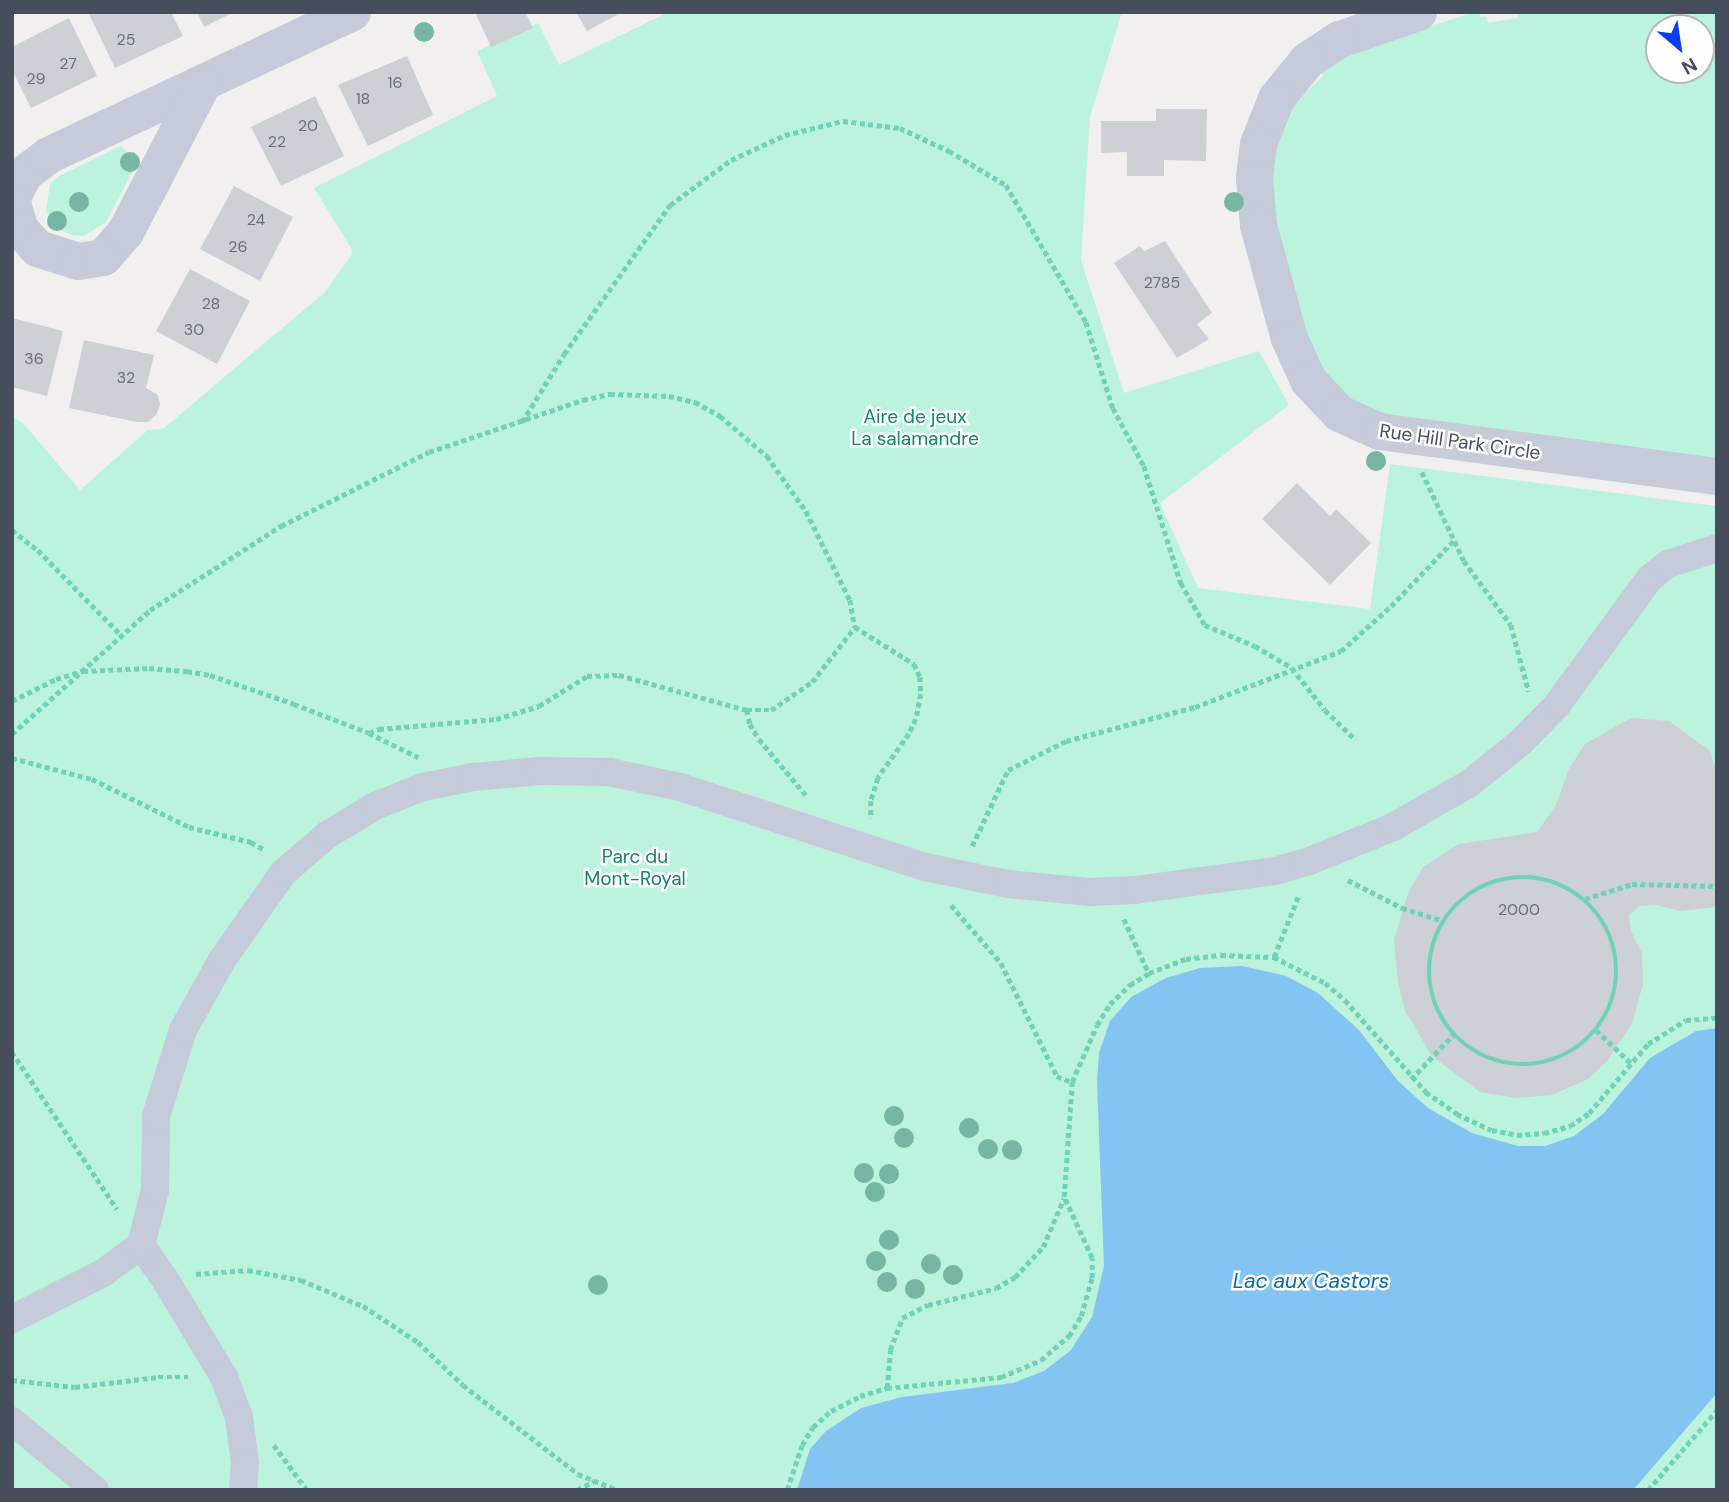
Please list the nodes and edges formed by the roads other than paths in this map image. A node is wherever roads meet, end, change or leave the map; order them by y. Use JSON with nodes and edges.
{"nodes":[{"id":1,"x":352,"y":12,"type":"edge"},
{"id":2,"x":1418,"y":12,"type":"edge"},
{"id":3,"x":203,"y":82,"type":"junction"},
{"id":4,"x":12,"y":201,"type":"edge"},
{"id":5,"x":1717,"y":476,"type":"edge"},
{"id":6,"x":1717,"y":548,"type":"edge"},
{"id":7,"x":141,"y":1245,"type":"junction"},
{"id":8,"x":12,"y":1320,"type":"edge"},
{"id":9,"x":12,"y":1421,"type":"edge"},
{"id":10,"x":95,"y":1490,"type":"edge"},
{"id":11,"x":243,"y":1490,"type":"edge"}],
"edges":[{"from":1,"to":3,"type":"street"},
{"from":2,"to":5,"type":"street","name":"Rue Hill Park Circle"},
{"from":3,"to":4,"type":"street"},
{"from":3,"to":4,"type":"street"},
{"from":6,"to":7,"type":"street"},
{"from":7,"to":8,"type":"street"},
{"from":7,"to":11,"type":"street"},
{"from":9,"to":10,"type":"street"}]}
